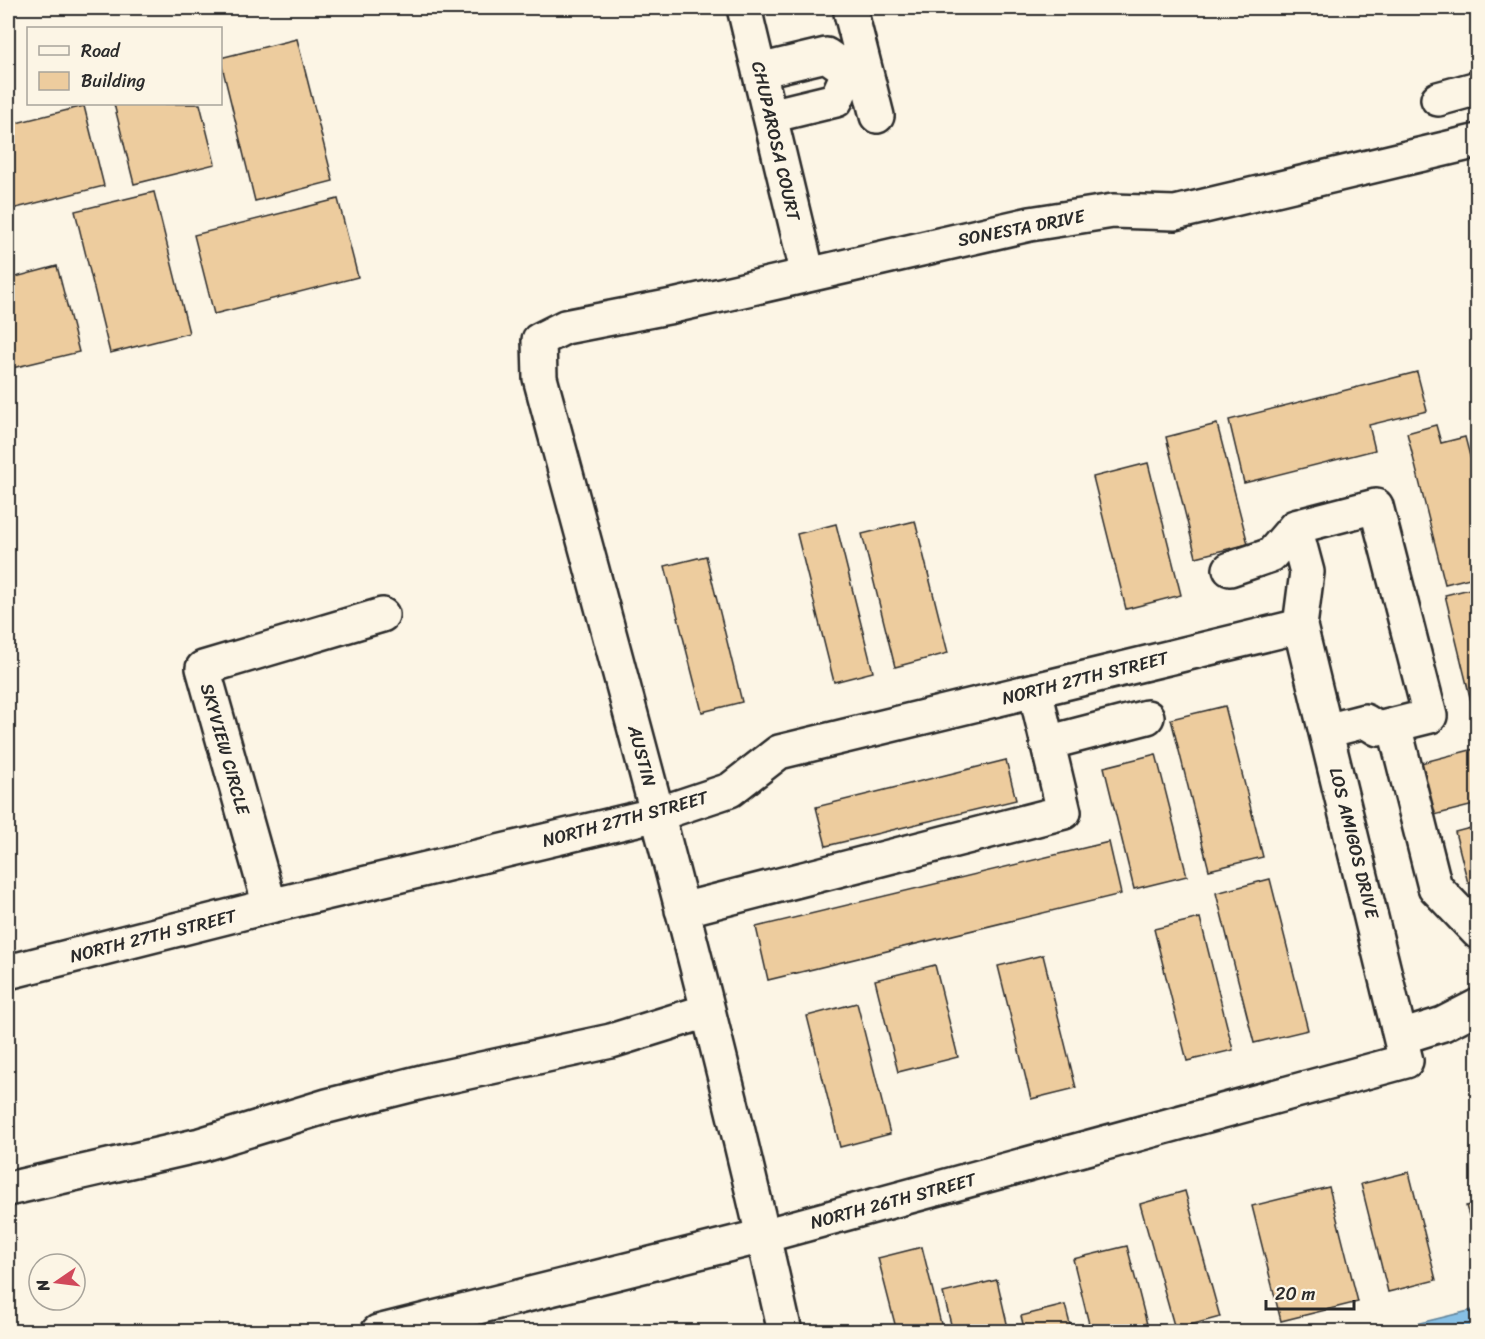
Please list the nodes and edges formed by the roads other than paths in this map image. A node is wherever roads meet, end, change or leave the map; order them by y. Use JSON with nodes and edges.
{"nodes":[{"id":1,"x":744,"y":8,"type":"edge"},
{"id":2,"x":851,"y":13,"type":"dead end"},
{"id":3,"x":857,"y":69,"type":"junction"},
{"id":4,"x":759,"y":71,"type":"junction"},
{"id":5,"x":1478,"y":88,"type":"edge"},
{"id":6,"x":1438,"y":99,"type":"dead end"},
{"id":7,"x":770,"y":116,"type":"junction"},
{"id":8,"x":877,"y":116,"type":"dead end"},
{"id":9,"x":1478,"y":141,"type":"edge"},
{"id":10,"x":808,"y":275,"type":"junction"},
{"id":11,"x":565,"y":327,"type":"joint"},
{"id":12,"x":1295,"y":526,"type":"junction"},
{"id":13,"x":1230,"y":569,"type":"dead end"},
{"id":14,"x":382,"y":615,"type":"dead end"},
{"id":15,"x":1300,"y":626,"type":"junction"},
{"id":16,"x":1035,"y":690,"type":"junction"},
{"id":17,"x":1147,"y":717,"type":"dead end"},
{"id":18,"x":1386,"y":727,"type":"junction"},
{"id":19,"x":1329,"y":741,"type":"junction"},
{"id":20,"x":1047,"y":743,"type":"junction"},
{"id":21,"x":658,"y":814,"type":"junction"},
{"id":22,"x":270,"y":906,"type":"junction"},
{"id":23,"x":682,"y":910,"type":"junction"},
{"id":24,"x":1478,"y":932,"type":"edge"},
{"id":25,"x":8,"y":972,"type":"edge"},
{"id":26,"x":1478,"y":1006,"type":"edge"},
{"id":27,"x":707,"y":1011,"type":"junction"},
{"id":28,"x":1403,"y":1049,"type":"junction"},
{"id":29,"x":8,"y":1189,"type":"edge"},
{"id":30,"x":764,"y":1236,"type":"junction"},
{"id":31,"x":378,"y":1332,"type":"edge"},
{"id":32,"x":785,"y":1332,"type":"edge"}],
"edges":[{"from":1,"to":4,"type":"street","name":"CHUPAROSA COURT"},
{"from":2,"to":3,"type":"street"},
{"from":3,"to":4,"type":"street"},
{"from":3,"to":7,"type":"street"},
{"from":3,"to":8,"type":"street"},
{"from":4,"to":7,"type":"street","name":"CHUPAROSA COURT"},
{"from":5,"to":6,"type":"street"},
{"from":7,"to":10,"type":"street","name":"CHUPAROSA COURT"},
{"from":9,"to":10,"type":"street","name":"SONESTA DRIVE"},
{"from":10,"to":11,"type":"street","name":"SONESTA DRIVE"},
{"from":11,"to":21,"type":"street","name":"AUSTIN"},
{"from":12,"to":13,"type":"street"},
{"from":12,"to":15,"type":"street"},
{"from":12,"to":18,"type":"street"},
{"from":14,"to":22,"type":"street","name":"SKYVIEW CIRCLE"},
{"from":15,"to":16,"type":"street","name":"NORTH 27TH STREET"},
{"from":15,"to":19,"type":"street","name":"LOS AMIGOS DRIVE"},
{"from":16,"to":20,"type":"street"},
{"from":16,"to":21,"type":"street","name":"NORTH 27TH STREET"},
{"from":17,"to":20,"type":"street"},
{"from":18,"to":19,"type":"street"},
{"from":18,"to":24,"type":"street"},
{"from":19,"to":28,"type":"street","name":"LOS AMIGOS DRIVE"},
{"from":20,"to":23,"type":"street"},
{"from":21,"to":22,"type":"street","name":"NORTH 27TH STREET"},
{"from":21,"to":23,"type":"street","name":"AUSTIN"},
{"from":22,"to":25,"type":"street","name":"NORTH 27TH STREET"},
{"from":23,"to":27,"type":"street","name":"AUSTIN"},
{"from":26,"to":28,"type":"street","name":"NORTH 26TH STREET"},
{"from":27,"to":29,"type":"street"},
{"from":27,"to":30,"type":"street","name":"AUSTIN"},
{"from":28,"to":30,"type":"street","name":"NORTH 26TH STREET"},
{"from":30,"to":31,"type":"street","name":"NORTH 26TH STREET"},
{"from":30,"to":32,"type":"street","name":"AUSTIN"}]}
